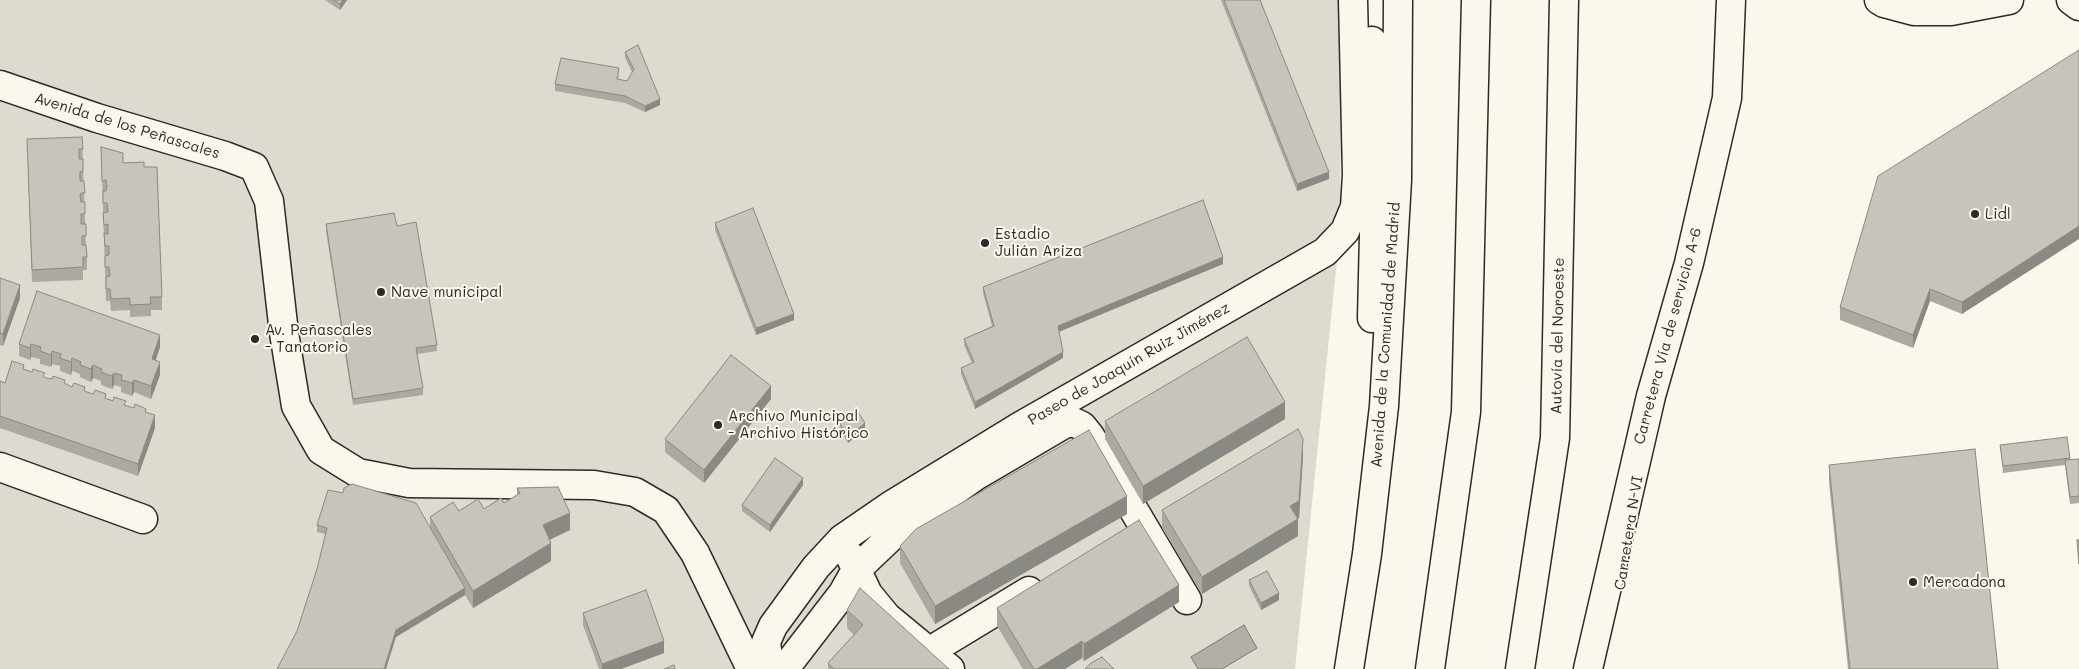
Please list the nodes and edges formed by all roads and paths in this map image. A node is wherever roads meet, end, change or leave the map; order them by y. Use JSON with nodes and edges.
{"nodes":[{"id":1,"x":1353,"y":0,"type":"edge"},
{"id":2,"x":1369,"y":0,"type":"edge"},
{"id":3,"x":1398,"y":0,"type":"edge"},
{"id":4,"x":1476,"y":0,"type":"edge"},
{"id":5,"x":1564,"y":0,"type":"edge"},
{"id":6,"x":1731,"y":0,"type":"edge"},
{"id":7,"x":1879,"y":0,"type":"edge"},
{"id":8,"x":2009,"y":0,"type":"edge"},
{"id":9,"x":2072,"y":0,"type":"edge"},
{"id":10,"x":2079,"y":6,"type":"edge"},
{"id":11,"x":0,"y":85,"type":"edge"},
{"id":12,"x":1651,"y":396,"type":"junction"},
{"id":13,"x":1384,"y":406,"type":"junction"},
{"id":14,"x":0,"y":466,"type":"edge"},
{"id":15,"x":143,"y":519,"type":"dead end"},
{"id":16,"x":842,"y":539,"type":"junction"},
{"id":17,"x":856,"y":570,"type":"junction"},
{"id":18,"x":1049,"y":579,"type":"edge"},
{"id":19,"x":1187,"y":600,"type":"dead end"},
{"id":20,"x":940,"y":661,"type":"edge"},
{"id":21,"x":762,"y":668,"type":"edge"},
{"id":22,"x":1349,"y":669,"type":"edge"},
{"id":23,"x":1430,"y":669,"type":"edge"},
{"id":24,"x":1520,"y":669,"type":"edge"},
{"id":25,"x":1588,"y":669,"type":"edge"},
{"id":26,"x":1607,"y":669,"type":"edge"}],
"edges":[{"from":1,"to":16,"type":"main road","name":"Paseo de Joaquín Ruiz Jiménez"},
{"from":2,"to":13,"type":"main road"},
{"from":3,"to":13,"type":"main road","name":"Avenida de la Comunidad de Madrid"},
{"from":4,"to":23,"type":"main road"},
{"from":5,"to":24,"type":"main road","name":"Autovía del Noroeste"},
{"from":6,"to":12,"type":"main road","name":"Carretera Vía de servicio A-6"},
{"from":7,"to":8,"type":"main road"},
{"from":9,"to":10,"type":"main road"},
{"from":11,"to":21,"type":"main road","name":"Avenida de los Peñascales"},
{"from":12,"to":25,"type":"main road","name":"Carretera Vía de servicio A-6"},
{"from":12,"to":26,"type":"main road","name":"Carretera N-VI"},
{"from":13,"to":22,"type":"main road","name":"Avenida de la Comunidad de Madrid"},
{"from":14,"to":15,"type":"main road"},
{"from":16,"to":17,"type":"main road"},
{"from":16,"to":21,"type":"main road","name":"Paseo de Joaquín Ruiz Jiménez"},
{"from":17,"to":19,"type":"main road"},
{"from":17,"to":20,"type":"main road"},
{"from":17,"to":21,"type":"main road"},
{"from":18,"to":20,"type":"main road"}]}
